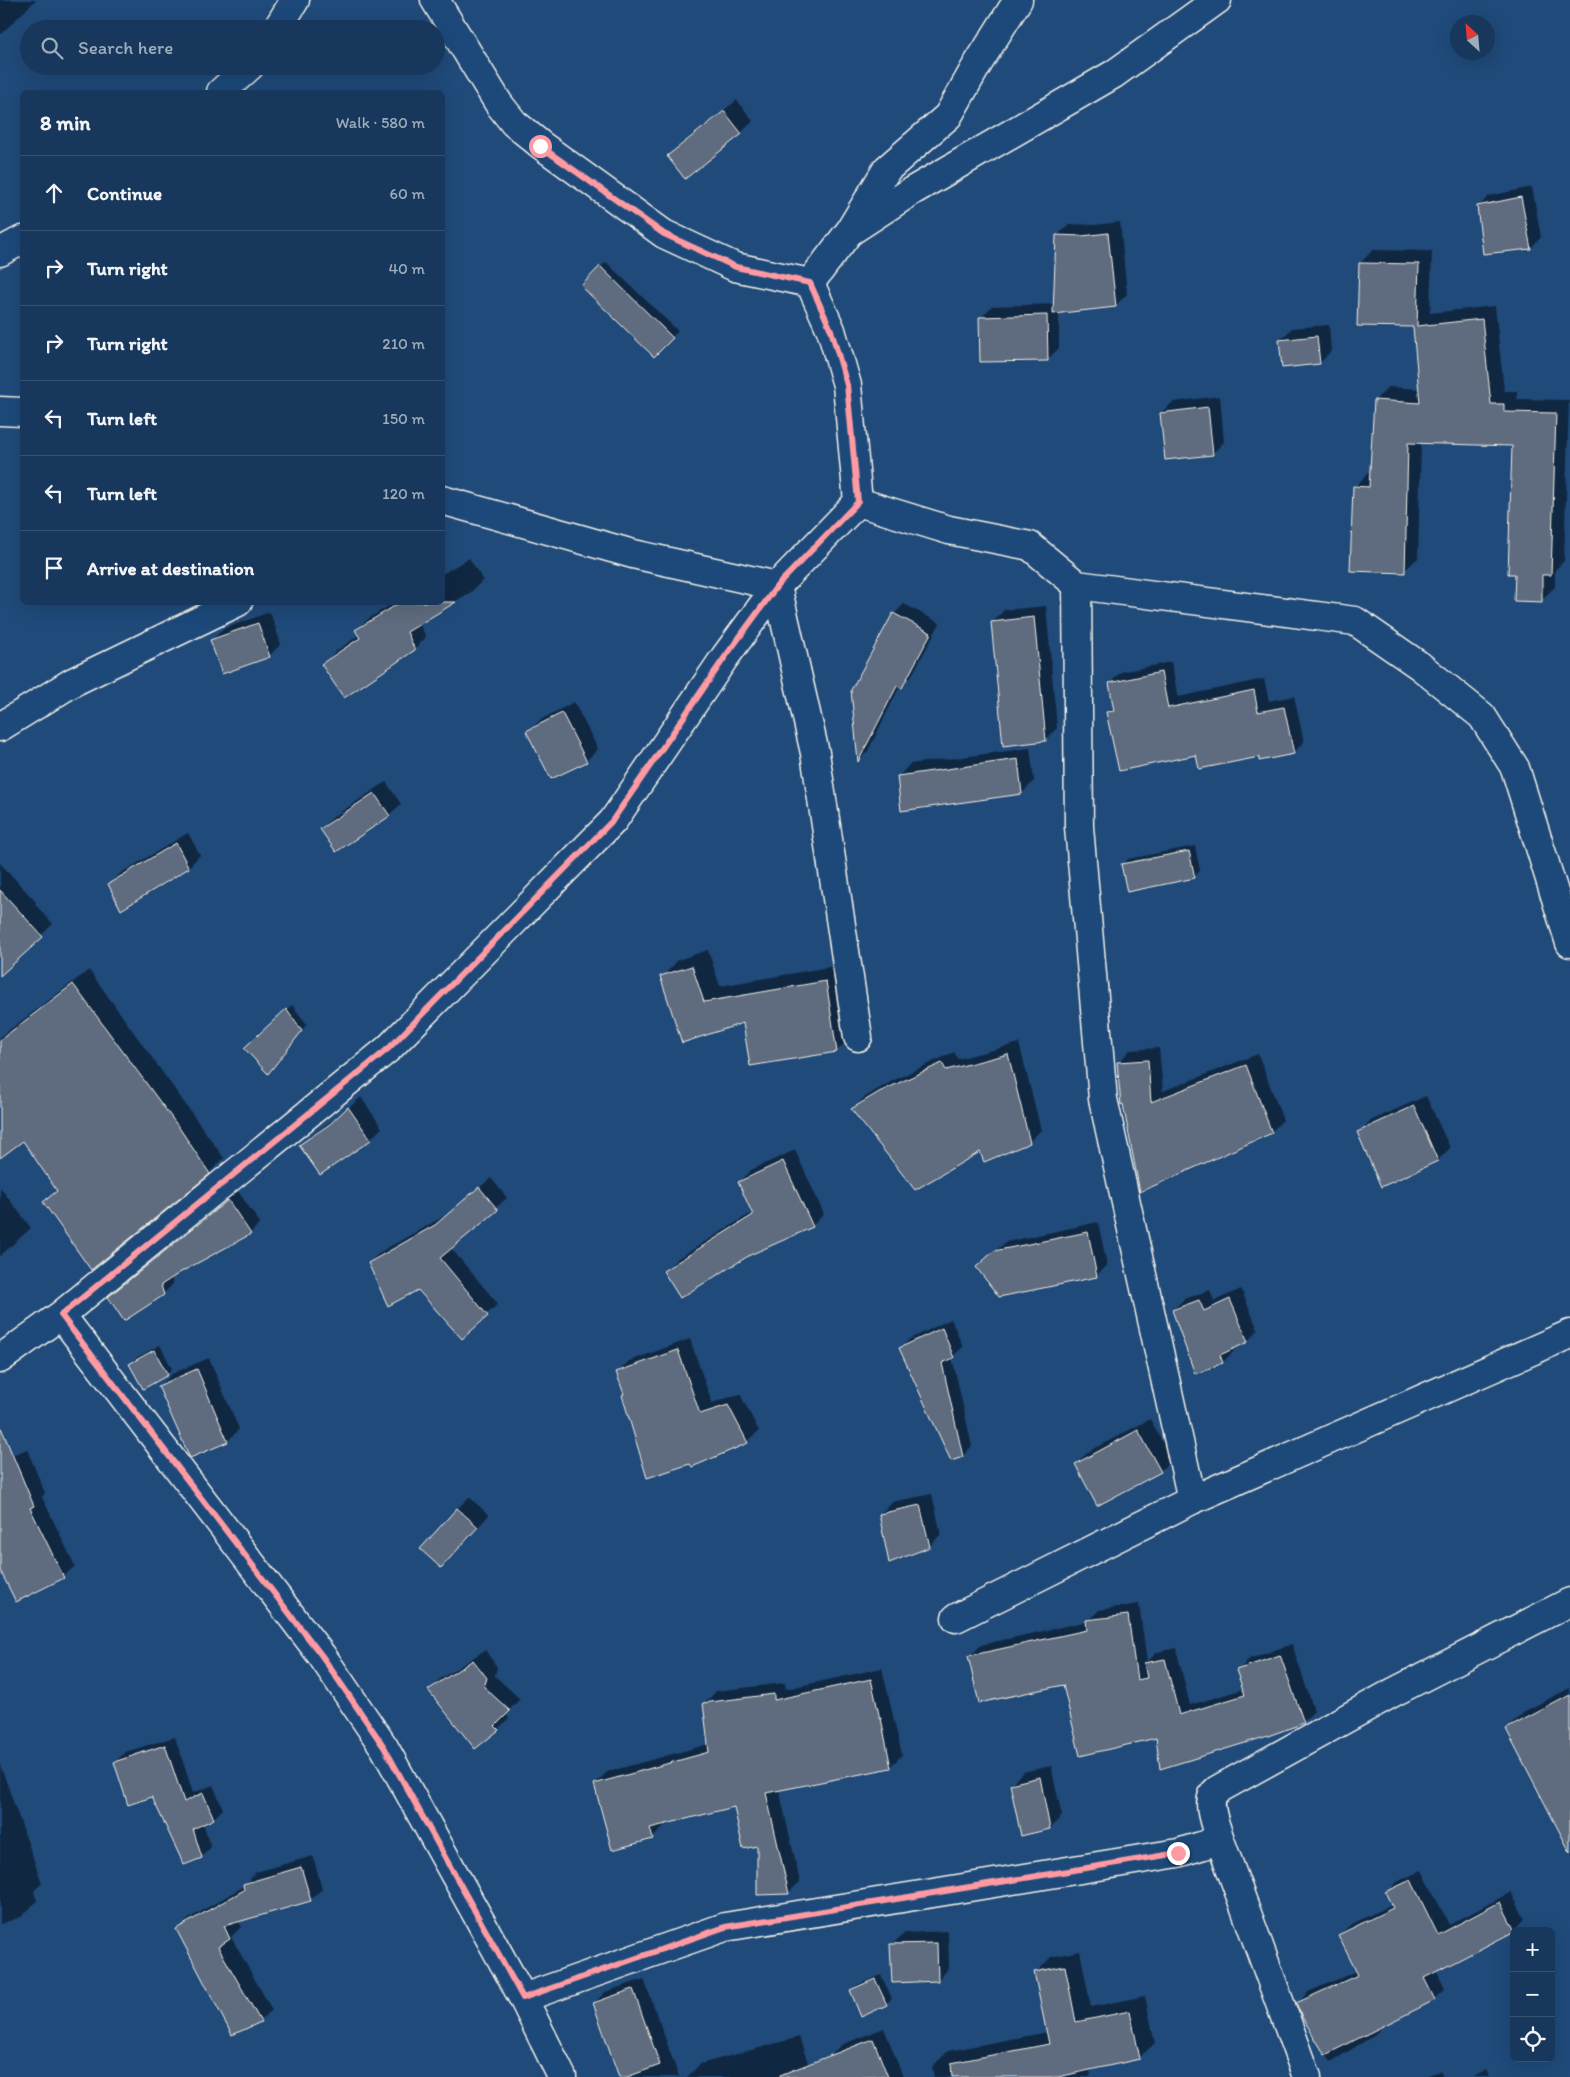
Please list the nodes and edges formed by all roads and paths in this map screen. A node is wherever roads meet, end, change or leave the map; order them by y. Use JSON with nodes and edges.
{"nodes":[{"id":1,"x":295,"y":0,"type":"edge"},
{"id":2,"x":435,"y":0,"type":"edge"},
{"id":3,"x":1018,"y":0,"type":"edge"},
{"id":4,"x":1217,"y":0,"type":"edge"},
{"id":5,"x":283,"y":20,"type":"edge"},
{"id":6,"x":240,"y":75,"type":"edge"},
{"id":7,"x":223,"y":90,"type":"edge"},
{"id":8,"x":849,"y":232,"type":"junction"},
{"id":9,"x":20,"y":241,"type":"edge"},
{"id":10,"x":0,"y":252,"type":"edge"},
{"id":11,"x":810,"y":283,"type":"junction"},
{"id":12,"x":0,"y":411,"type":"edge"},
{"id":13,"x":20,"y":412,"type":"edge"},
{"id":14,"x":445,"y":501,"type":"edge"},
{"id":15,"x":858,"y":502,"type":"junction"},
{"id":16,"x":1076,"y":585,"type":"junction"},
{"id":17,"x":777,"y":586,"type":"junction"},
{"id":18,"x":232,"y":605,"type":"edge"},
{"id":19,"x":0,"y":727,"type":"edge"},
{"id":20,"x":1570,"y":943,"type":"edge"},
{"id":21,"x":858,"y":1037,"type":"dead end"},
{"id":22,"x":61,"y":1315,"type":"junction"},
{"id":23,"x":1570,"y":1334,"type":"edge"},
{"id":24,"x":0,"y":1359,"type":"edge"},
{"id":25,"x":1192,"y":1500,"type":"junction"},
{"id":26,"x":1570,"y":1602,"type":"edge"},
{"id":27,"x":956,"y":1618,"type":"dead end"},
{"id":28,"x":1220,"y":1840,"type":"junction"},
{"id":29,"x":523,"y":1998,"type":"junction"},
{"id":30,"x":562,"y":2077,"type":"edge"},
{"id":31,"x":1307,"y":2077,"type":"edge"}],
"edges":[{"from":1,"to":5,"type":"street"},
{"from":2,"to":11,"type":"street"},
{"from":3,"to":8,"type":"street"},
{"from":4,"to":8,"type":"street"},
{"from":6,"to":7,"type":"street"},
{"from":8,"to":11,"type":"street"},
{"from":9,"to":10,"type":"street"},
{"from":11,"to":15,"type":"street"},
{"from":12,"to":13,"type":"street"},
{"from":14,"to":17,"type":"street"},
{"from":15,"to":16,"type":"street"},
{"from":15,"to":17,"type":"street"},
{"from":16,"to":20,"type":"street"},
{"from":16,"to":25,"type":"street"},
{"from":17,"to":21,"type":"street"},
{"from":17,"to":22,"type":"street"},
{"from":18,"to":19,"type":"street"},
{"from":22,"to":24,"type":"street"},
{"from":22,"to":29,"type":"street"},
{"from":23,"to":25,"type":"street"},
{"from":25,"to":27,"type":"street"},
{"from":26,"to":28,"type":"street"},
{"from":28,"to":29,"type":"street"},
{"from":28,"to":31,"type":"street"},
{"from":29,"to":30,"type":"street"}]}
